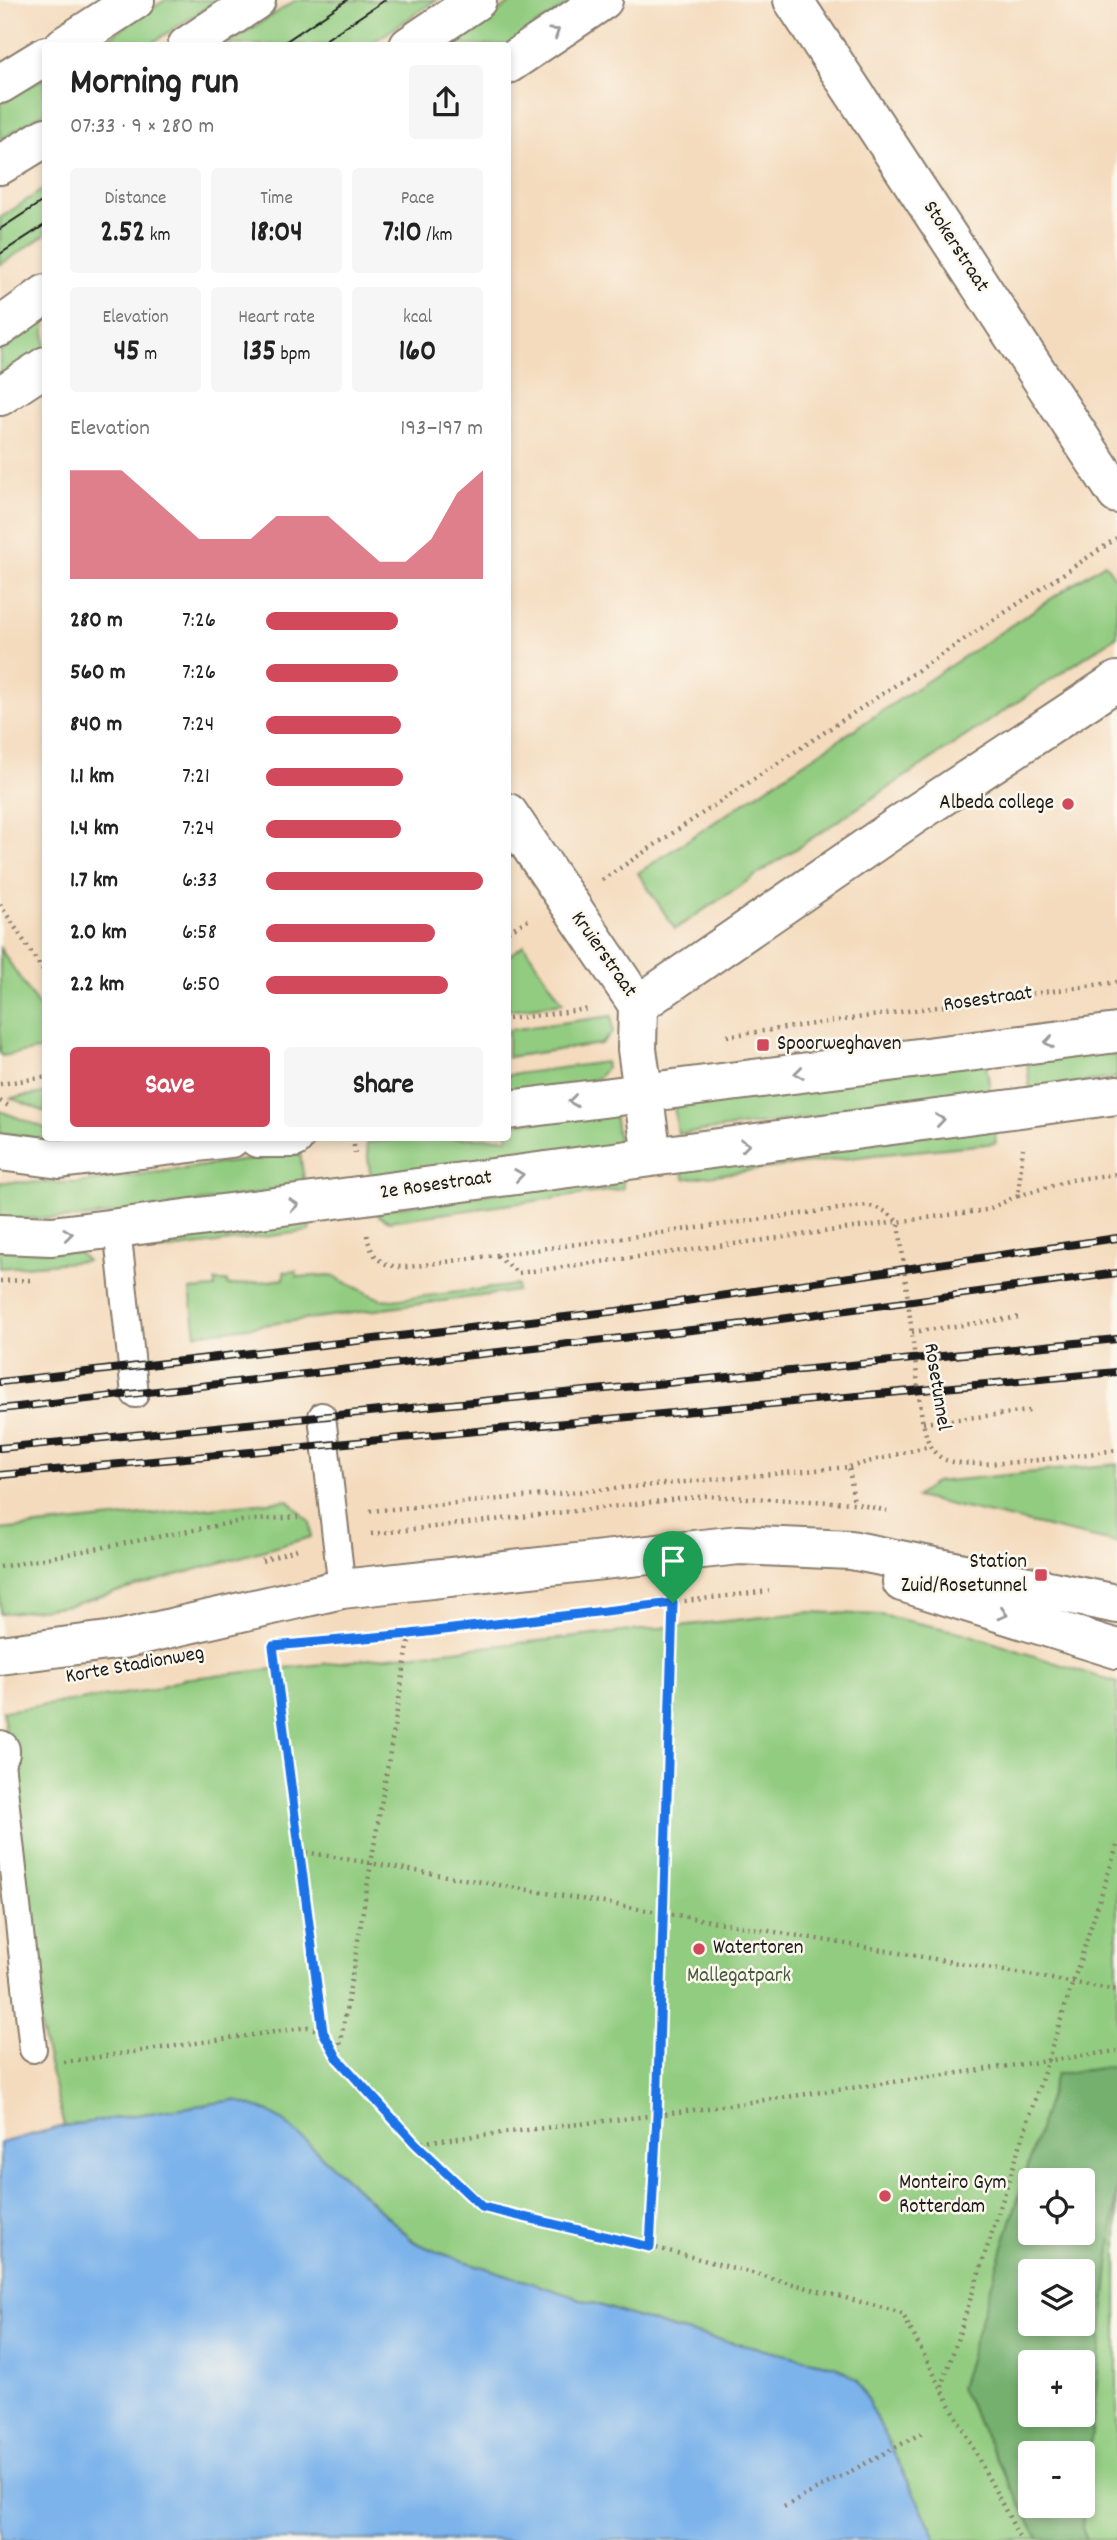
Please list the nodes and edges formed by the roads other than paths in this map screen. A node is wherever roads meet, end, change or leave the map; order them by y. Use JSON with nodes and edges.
{"nodes":[{"id":1,"x":135,"y":0,"type":"edge"},
{"id":2,"x":256,"y":0,"type":"edge"},
{"id":3,"x":477,"y":0,"type":"edge"},
{"id":4,"x":603,"y":0,"type":"edge"},
{"id":5,"x":793,"y":0,"type":"edge"},
{"id":6,"x":70,"y":42,"type":"edge"},
{"id":7,"x":193,"y":42,"type":"edge"},
{"id":8,"x":415,"y":42,"type":"edge"},
{"id":9,"x":42,"y":58,"type":"edge"},
{"id":10,"x":511,"y":62,"type":"edge"},
{"id":11,"x":0,"y":83,"type":"edge"},
{"id":12,"x":42,"y":139,"type":"edge"},
{"id":13,"x":0,"y":165,"type":"edge"},
{"id":14,"x":42,"y":297,"type":"edge"},
{"id":15,"x":0,"y":327,"type":"edge"},
{"id":16,"x":42,"y":369,"type":"edge"},
{"id":17,"x":0,"y":396,"type":"edge"},
{"id":18,"x":1117,"y":494,"type":"edge"},
{"id":19,"x":1117,"y":681,"type":"edge"},
{"id":20,"x":511,"y":818,"type":"edge"},
{"id":21,"x":638,"y":1005,"type":"junction"},
{"id":22,"x":1117,"y":1033,"type":"edge"},
{"id":23,"x":643,"y":1091,"type":"junction"},
{"id":24,"x":1117,"y":1095,"type":"edge"},
{"id":25,"x":511,"y":1110,"type":"edge"},
{"id":26,"x":206,"y":1141,"type":"edge"},
{"id":27,"x":0,"y":1151,"type":"edge"},
{"id":28,"x":652,"y":1156,"type":"junction"},
{"id":29,"x":117,"y":1228,"type":"junction"},
{"id":30,"x":0,"y":1234,"type":"edge"},
{"id":31,"x":135,"y":1394,"type":"dead end"},
{"id":32,"x":322,"y":1416,"type":"dead end"},
{"id":33,"x":797,"y":1548,"type":"junction"},
{"id":34,"x":342,"y":1589,"type":"junction"},
{"id":35,"x":1117,"y":1604,"type":"edge"},
{"id":36,"x":1117,"y":1649,"type":"edge"},
{"id":37,"x":0,"y":1655,"type":"edge"},
{"id":38,"x":0,"y":1752,"type":"edge"},
{"id":39,"x":33,"y":2049,"type":"road end"}],
"edges":[{"from":1,"to":6,"type":"street"},
{"from":2,"to":7,"type":"street"},
{"from":3,"to":8,"type":"street"},
{"from":10,"to":4,"type":"street","one_way":true},
{"from":5,"to":18,"type":"street","name":"Stokerstraat"},
{"from":9,"to":11,"type":"street"},
{"from":12,"to":13,"type":"street"},
{"from":14,"to":15,"type":"street"},
{"from":16,"to":17,"type":"street"},
{"from":19,"to":21,"type":"street"},
{"from":20,"to":21,"type":"street","name":"Kruierstraat"},
{"from":21,"to":23,"type":"street","name":"Kruierstraat"},
{"from":22,"to":23,"type":"street","one_way":true},
{"from":23,"to":25,"type":"street","one_way":true},
{"from":23,"to":28,"type":"street","name":"Kruierstraat"},
{"from":28,"to":24,"type":"street","name":"2e Rosestraat","one_way":true},
{"from":26,"to":27,"type":"street"},
{"from":29,"to":28,"type":"street","name":"2e Rosestraat","one_way":true},
{"from":30,"to":29,"type":"street","name":"2e Rosestraat","one_way":true},
{"from":29,"to":31,"type":"lane"},
{"from":32,"to":34,"type":"lane"},
{"from":33,"to":34,"type":"street","name":"Korte Stadionweg"},
{"from":33,"to":35,"type":"street","name":"Korte Stadionweg"},
{"from":33,"to":36,"type":"street","name":"Korte Stadionweg","one_way":true},
{"from":34,"to":37,"type":"street","name":"Korte Stadionweg"},
{"from":38,"to":39,"type":"lane"}]}
